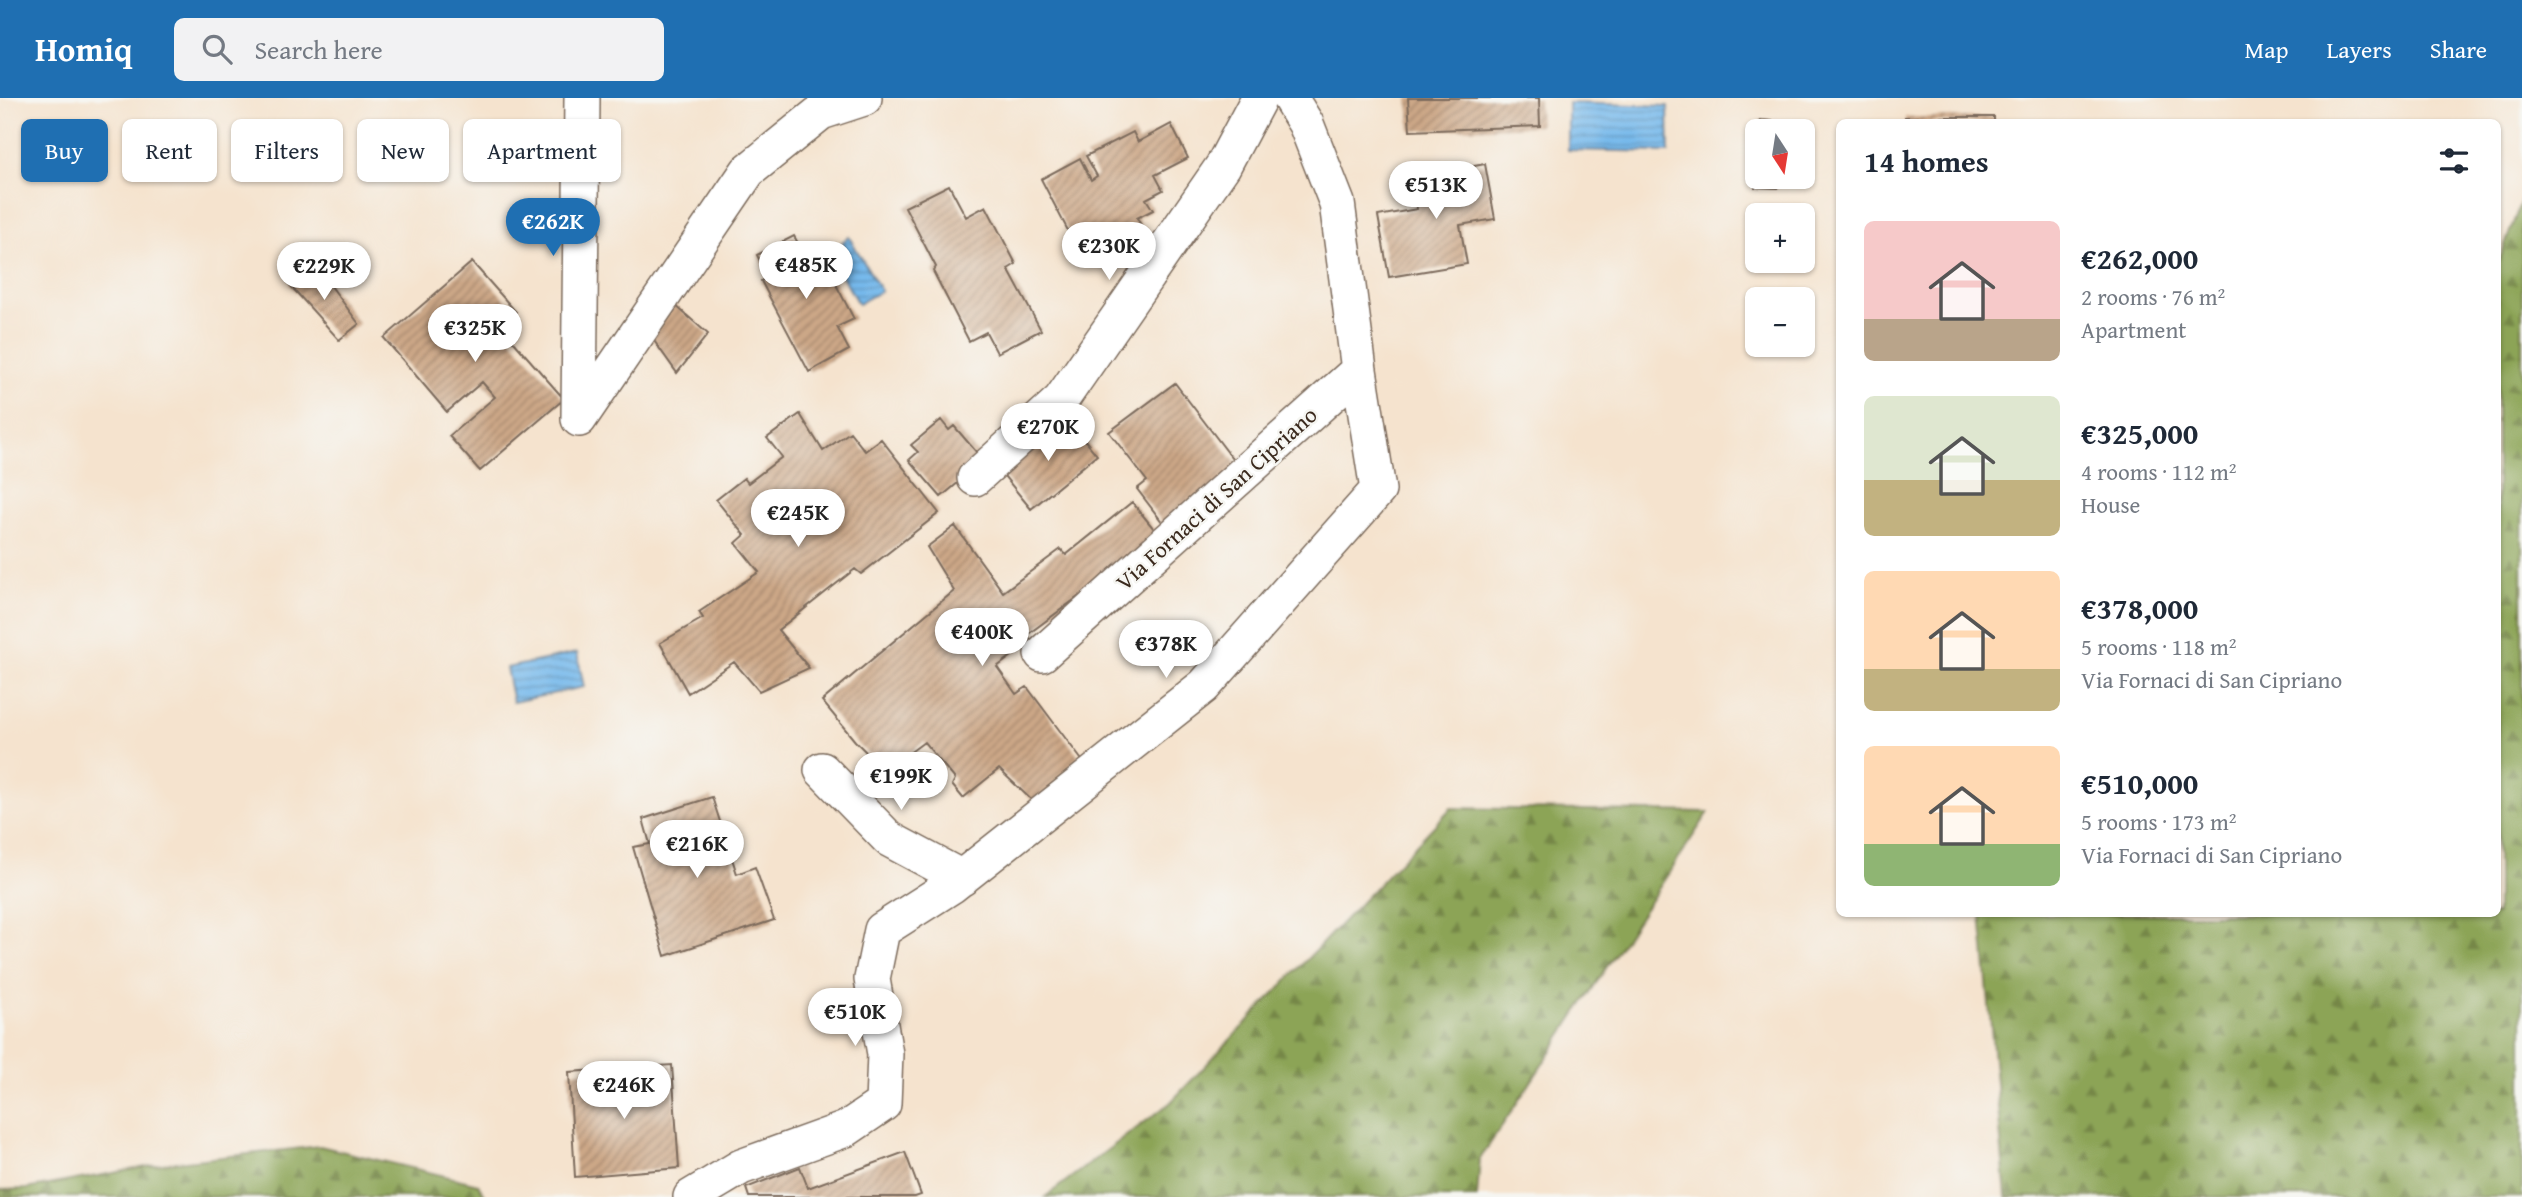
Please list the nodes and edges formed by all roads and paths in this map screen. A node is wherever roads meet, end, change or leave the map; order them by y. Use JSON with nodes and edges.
{"nodes":[{"id":1,"x":582,"y":98,"type":"edge"},
{"id":2,"x":864,"y":98,"type":"edge"},
{"id":3,"x":1259,"y":98,"type":"edge"},
{"id":4,"x":1290,"y":98,"type":"edge"},
{"id":5,"x":1359,"y":370,"type":"junction"},
{"id":6,"x":975,"y":478,"type":"dead end"},
{"id":7,"x":1042,"y":654,"type":"dead end"},
{"id":8,"x":822,"y":770,"type":"dead end"},
{"id":9,"x":962,"y":878,"type":"junction"},
{"id":10,"x":691,"y":1197,"type":"edge"}],
"edges":[{"from":1,"to":2,"type":"street"},
{"from":3,"to":6,"type":"street"},
{"from":4,"to":5,"type":"street"},
{"from":5,"to":7,"type":"street","name":"Via Fornaci di San Cipriano"},
{"from":5,"to":9,"type":"street"},
{"from":8,"to":9,"type":"street"},
{"from":9,"to":10,"type":"street"}]}
